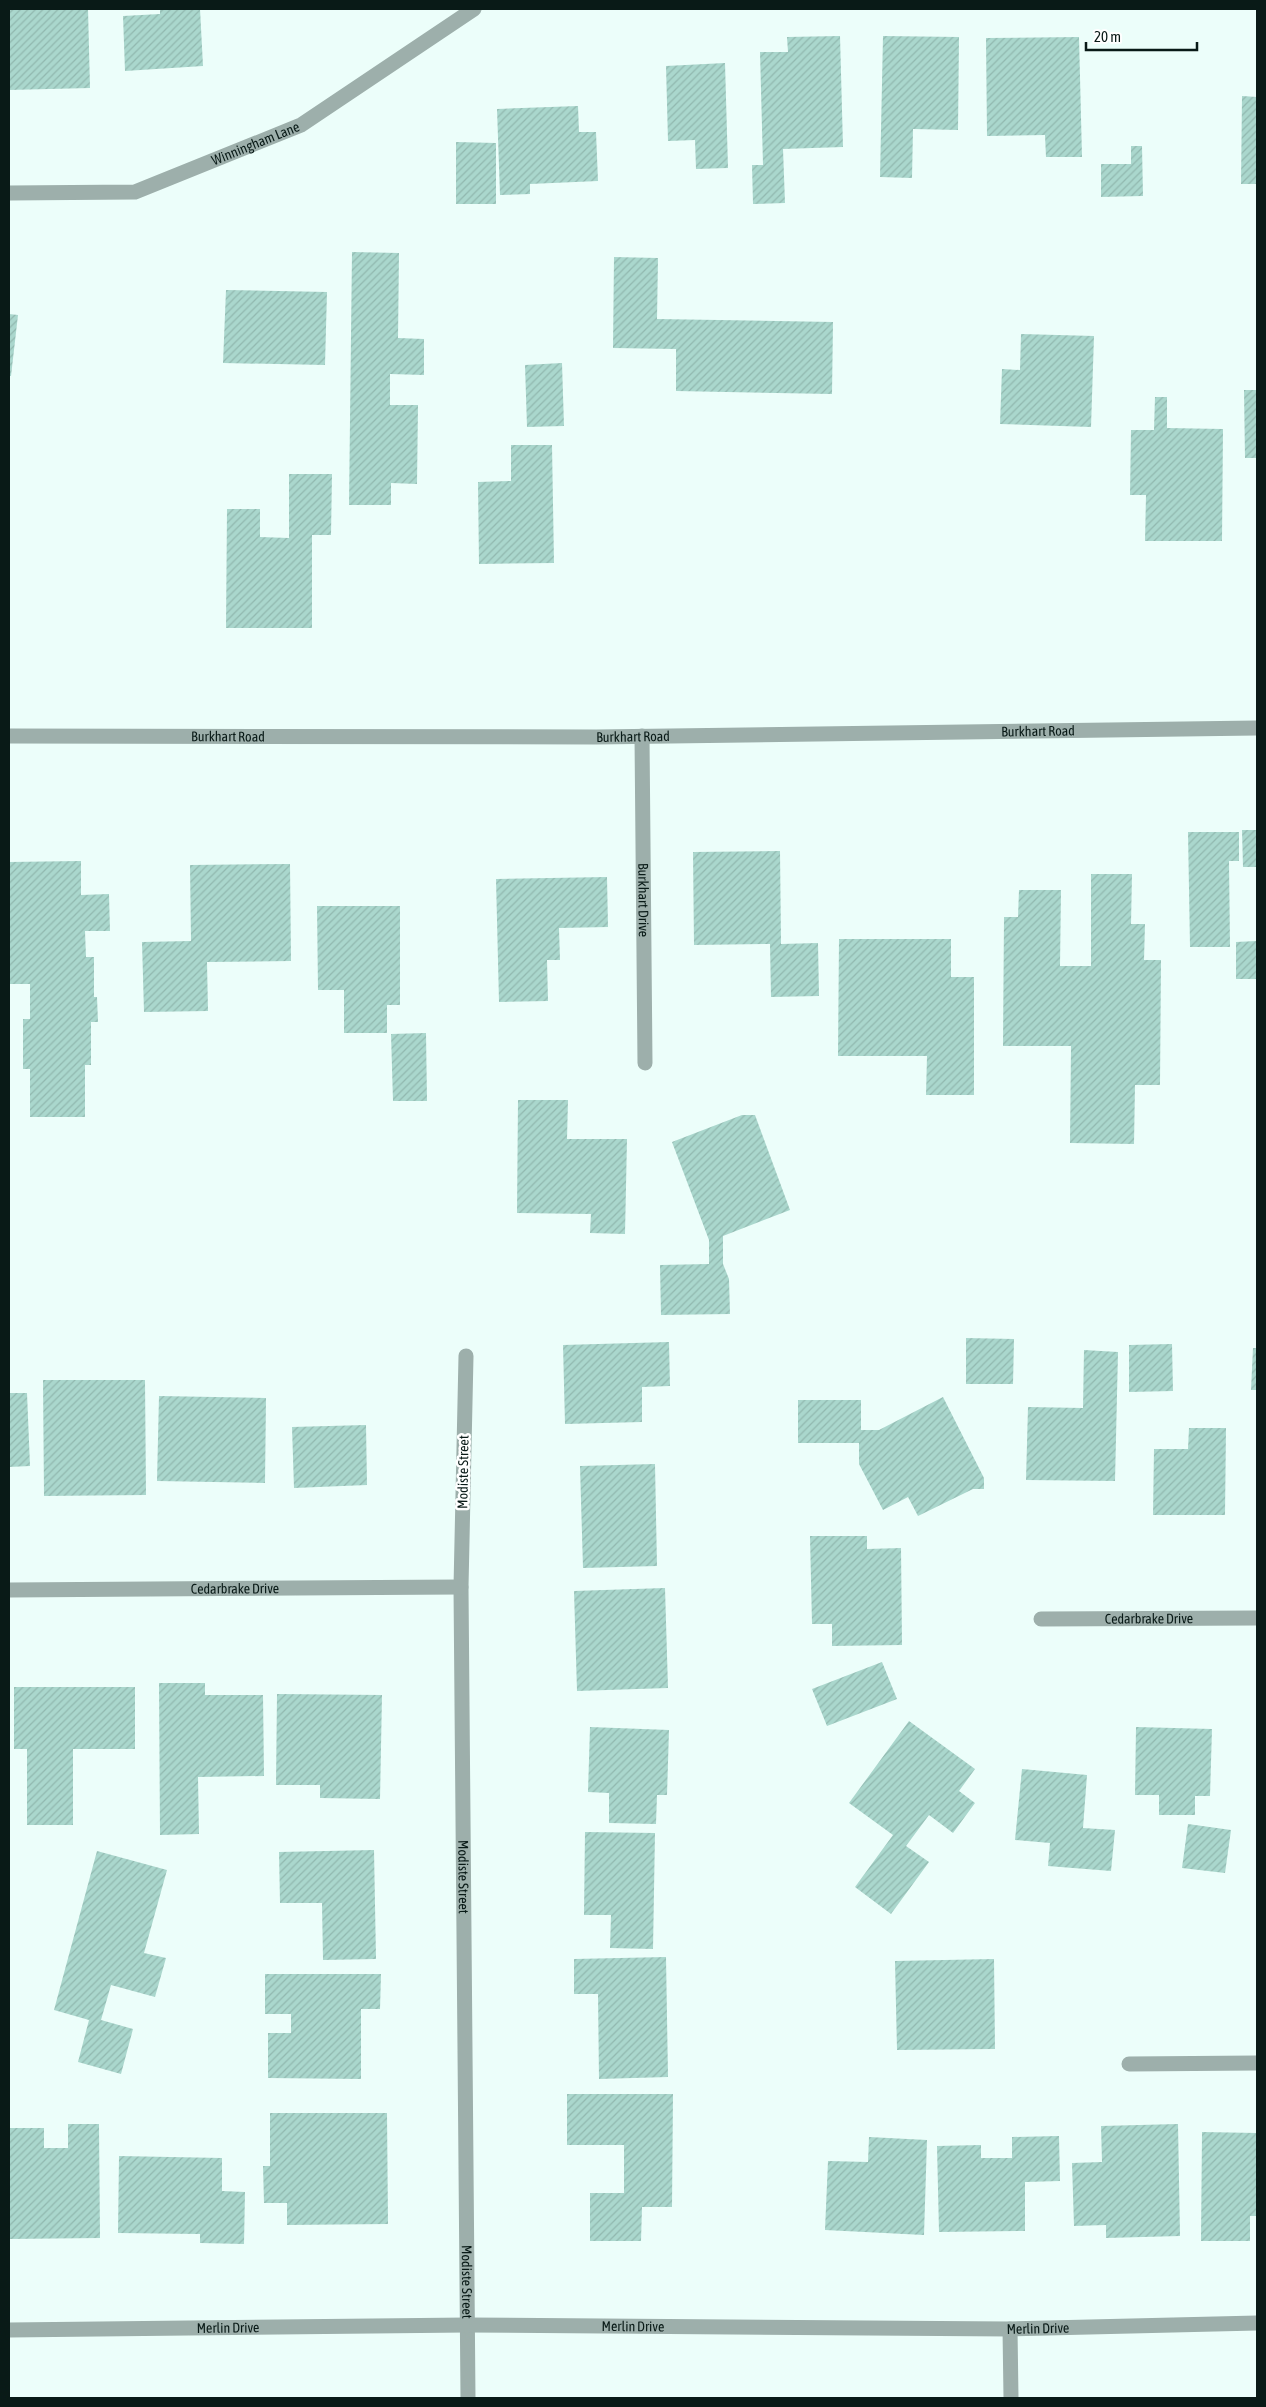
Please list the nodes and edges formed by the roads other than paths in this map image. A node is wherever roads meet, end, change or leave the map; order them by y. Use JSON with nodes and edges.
{"nodes":[{"id":1,"x":474,"y":9,"type":"edge"},
{"id":2,"x":9,"y":193,"type":"edge"},
{"id":3,"x":1257,"y":728,"type":"edge"},
{"id":4,"x":9,"y":736,"type":"edge"},
{"id":5,"x":642,"y":736,"type":"junction"},
{"id":6,"x":645,"y":1063,"type":"dead end"},
{"id":7,"x":466,"y":1356,"type":"dead end"},
{"id":8,"x":461,"y":1587,"type":"junction"},
{"id":9,"x":9,"y":1590,"type":"edge"},
{"id":10,"x":1257,"y":1618,"type":"edge"},
{"id":11,"x":1041,"y":1619,"type":"dead end"},
{"id":12,"x":1257,"y":2062,"type":"edge"},
{"id":13,"x":1129,"y":2064,"type":"dead end"},
{"id":14,"x":1257,"y":2323,"type":"edge"},
{"id":15,"x":467,"y":2325,"type":"junction"},
{"id":16,"x":1010,"y":2329,"type":"junction"},
{"id":17,"x":9,"y":2330,"type":"edge"},
{"id":18,"x":468,"y":2398,"type":"edge"},
{"id":19,"x":1011,"y":2398,"type":"edge"}],
"edges":[{"from":1,"to":2,"type":"street","name":"Winningham Lane"},
{"from":3,"to":5,"type":"street","name":"Burkhart Road"},
{"from":4,"to":5,"type":"street","name":"Burkhart Road"},
{"from":5,"to":6,"type":"street","name":"Burkhart Drive"},
{"from":7,"to":8,"type":"street","name":"Modiste Street"},
{"from":8,"to":9,"type":"street","name":"Cedarbrake Drive"},
{"from":8,"to":15,"type":"street","name":"Modiste Street"},
{"from":10,"to":11,"type":"street","name":"Cedarbrake Drive"},
{"from":12,"to":13,"type":"street"},
{"from":14,"to":16,"type":"street","name":"Merlin Drive"},
{"from":15,"to":16,"type":"street","name":"Merlin Drive"},
{"from":15,"to":17,"type":"street","name":"Merlin Drive"},
{"from":15,"to":18,"type":"street","name":"Modiste Street"},
{"from":16,"to":19,"type":"street"}]}
